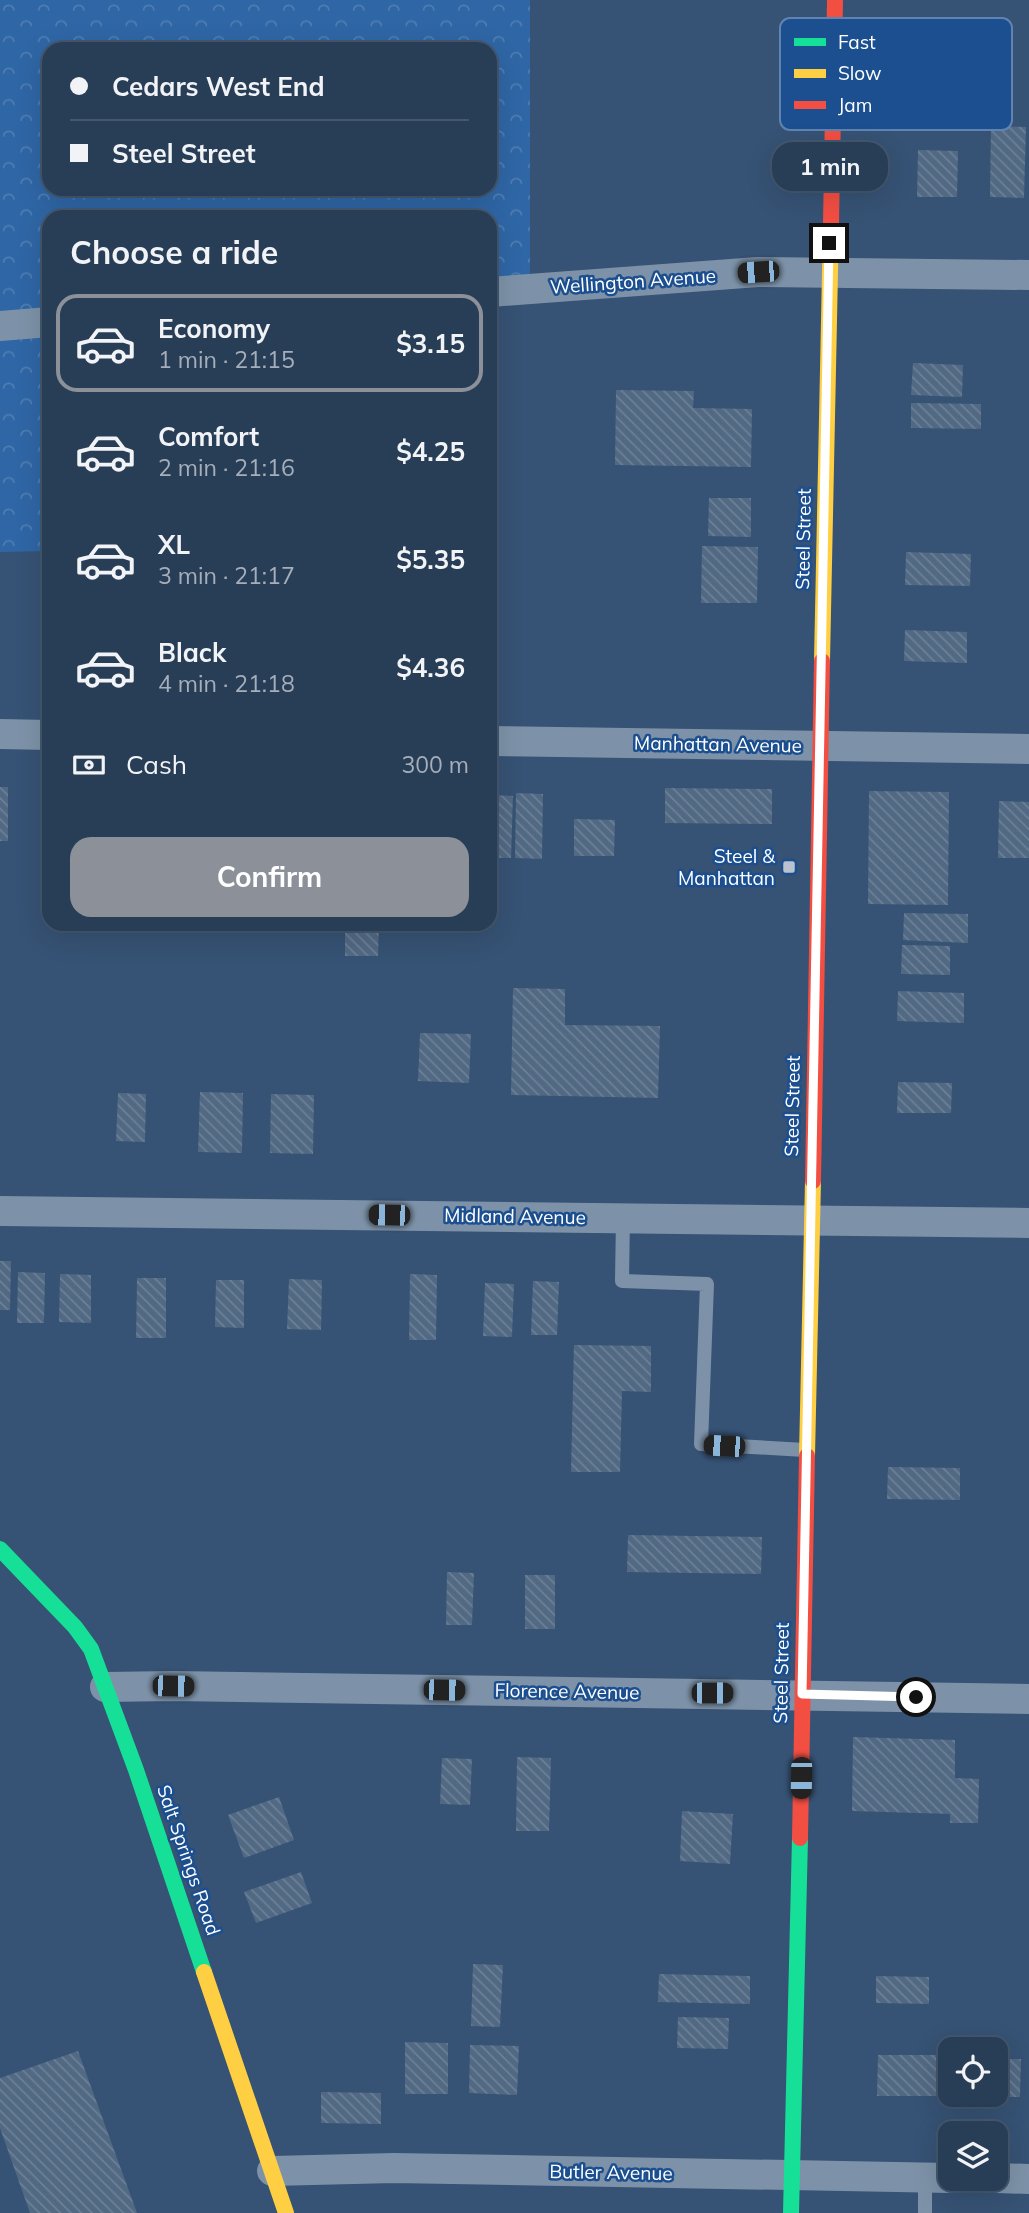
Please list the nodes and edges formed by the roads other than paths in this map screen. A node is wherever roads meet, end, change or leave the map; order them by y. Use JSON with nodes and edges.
{"nodes":[{"id":1,"x":835,"y":0,"type":"edge"},
{"id":2,"x":835,"y":18,"type":"edge"},
{"id":3,"x":832,"y":130,"type":"edge"},
{"id":4,"x":829,"y":272,"type":"junction"},
{"id":5,"x":1029,"y":275,"type":"edge"},
{"id":6,"x":497,"y":291,"type":"edge"},
{"id":7,"x":42,"y":323,"type":"edge"},
{"id":8,"x":0,"y":326,"type":"edge"},
{"id":9,"x":0,"y":734,"type":"edge"},
{"id":10,"x":42,"y":735,"type":"edge"},
{"id":11,"x":497,"y":741,"type":"edge"},
{"id":12,"x":820,"y":746,"type":"junction"},
{"id":13,"x":1029,"y":749,"type":"edge"},
{"id":14,"x":0,"y":1211,"type":"edge"},
{"id":15,"x":623,"y":1217,"type":"junction"},
{"id":16,"x":810,"y":1220,"type":"junction"},
{"id":17,"x":1029,"y":1223,"type":"edge"},
{"id":18,"x":806,"y":1450,"type":"junction"},
{"id":19,"x":0,"y":1549,"type":"edge"},
{"id":20,"x":105,"y":1687,"type":"junction"},
{"id":21,"x":802,"y":1694,"type":"junction"},
{"id":22,"x":1029,"y":1699,"type":"edge"},
{"id":23,"x":272,"y":2171,"type":"junction"},
{"id":24,"x":792,"y":2176,"type":"junction"},
{"id":25,"x":938,"y":2178,"type":"edge"},
{"id":26,"x":1008,"y":2178,"type":"edge"},
{"id":27,"x":1029,"y":2179,"type":"edge"},
{"id":28,"x":286,"y":2213,"type":"edge"},
{"id":29,"x":791,"y":2213,"type":"edge"},
{"id":30,"x":925,"y":2213,"type":"edge"}],
"edges":[{"from":1,"to":2,"type":"street","name":"Steel Street"},
{"from":3,"to":4,"type":"street","name":"Steel Street"},
{"from":4,"to":5,"type":"street","name":"Wellington Avenue"},
{"from":4,"to":6,"type":"street","name":"Wellington Avenue"},
{"from":4,"to":12,"type":"street","name":"Steel Street"},
{"from":7,"to":8,"type":"street"},
{"from":9,"to":10,"type":"street"},
{"from":11,"to":12,"type":"street","name":"Manhattan Avenue"},
{"from":12,"to":13,"type":"street","name":"Manhattan Avenue"},
{"from":12,"to":16,"type":"street","name":"Steel Street"},
{"from":14,"to":15,"type":"street","name":"Midland Avenue"},
{"from":15,"to":16,"type":"street","name":"Midland Avenue"},
{"from":15,"to":18,"type":"lane"},
{"from":16,"to":17,"type":"street","name":"Midland Avenue"},
{"from":16,"to":18,"type":"street","name":"Steel Street"},
{"from":18,"to":21,"type":"street","name":"Steel Street"},
{"from":19,"to":20,"type":"street","name":"Salt Springs Road"},
{"from":20,"to":21,"type":"street","name":"Florence Avenue"},
{"from":20,"to":23,"type":"street","name":"Salt Springs Road"},
{"from":21,"to":22,"type":"street","name":"Florence Avenue"},
{"from":21,"to":24,"type":"street","name":"Steel Street"},
{"from":23,"to":24,"type":"street","name":"Butler Avenue"},
{"from":23,"to":28,"type":"street","name":"Salt Springs Road"},
{"from":24,"to":25,"type":"street","name":"Butler Avenue"},
{"from":24,"to":29,"type":"street","name":"Steel Street"},
{"from":25,"to":30,"type":"lane"},
{"from":26,"to":27,"type":"street"}]}
